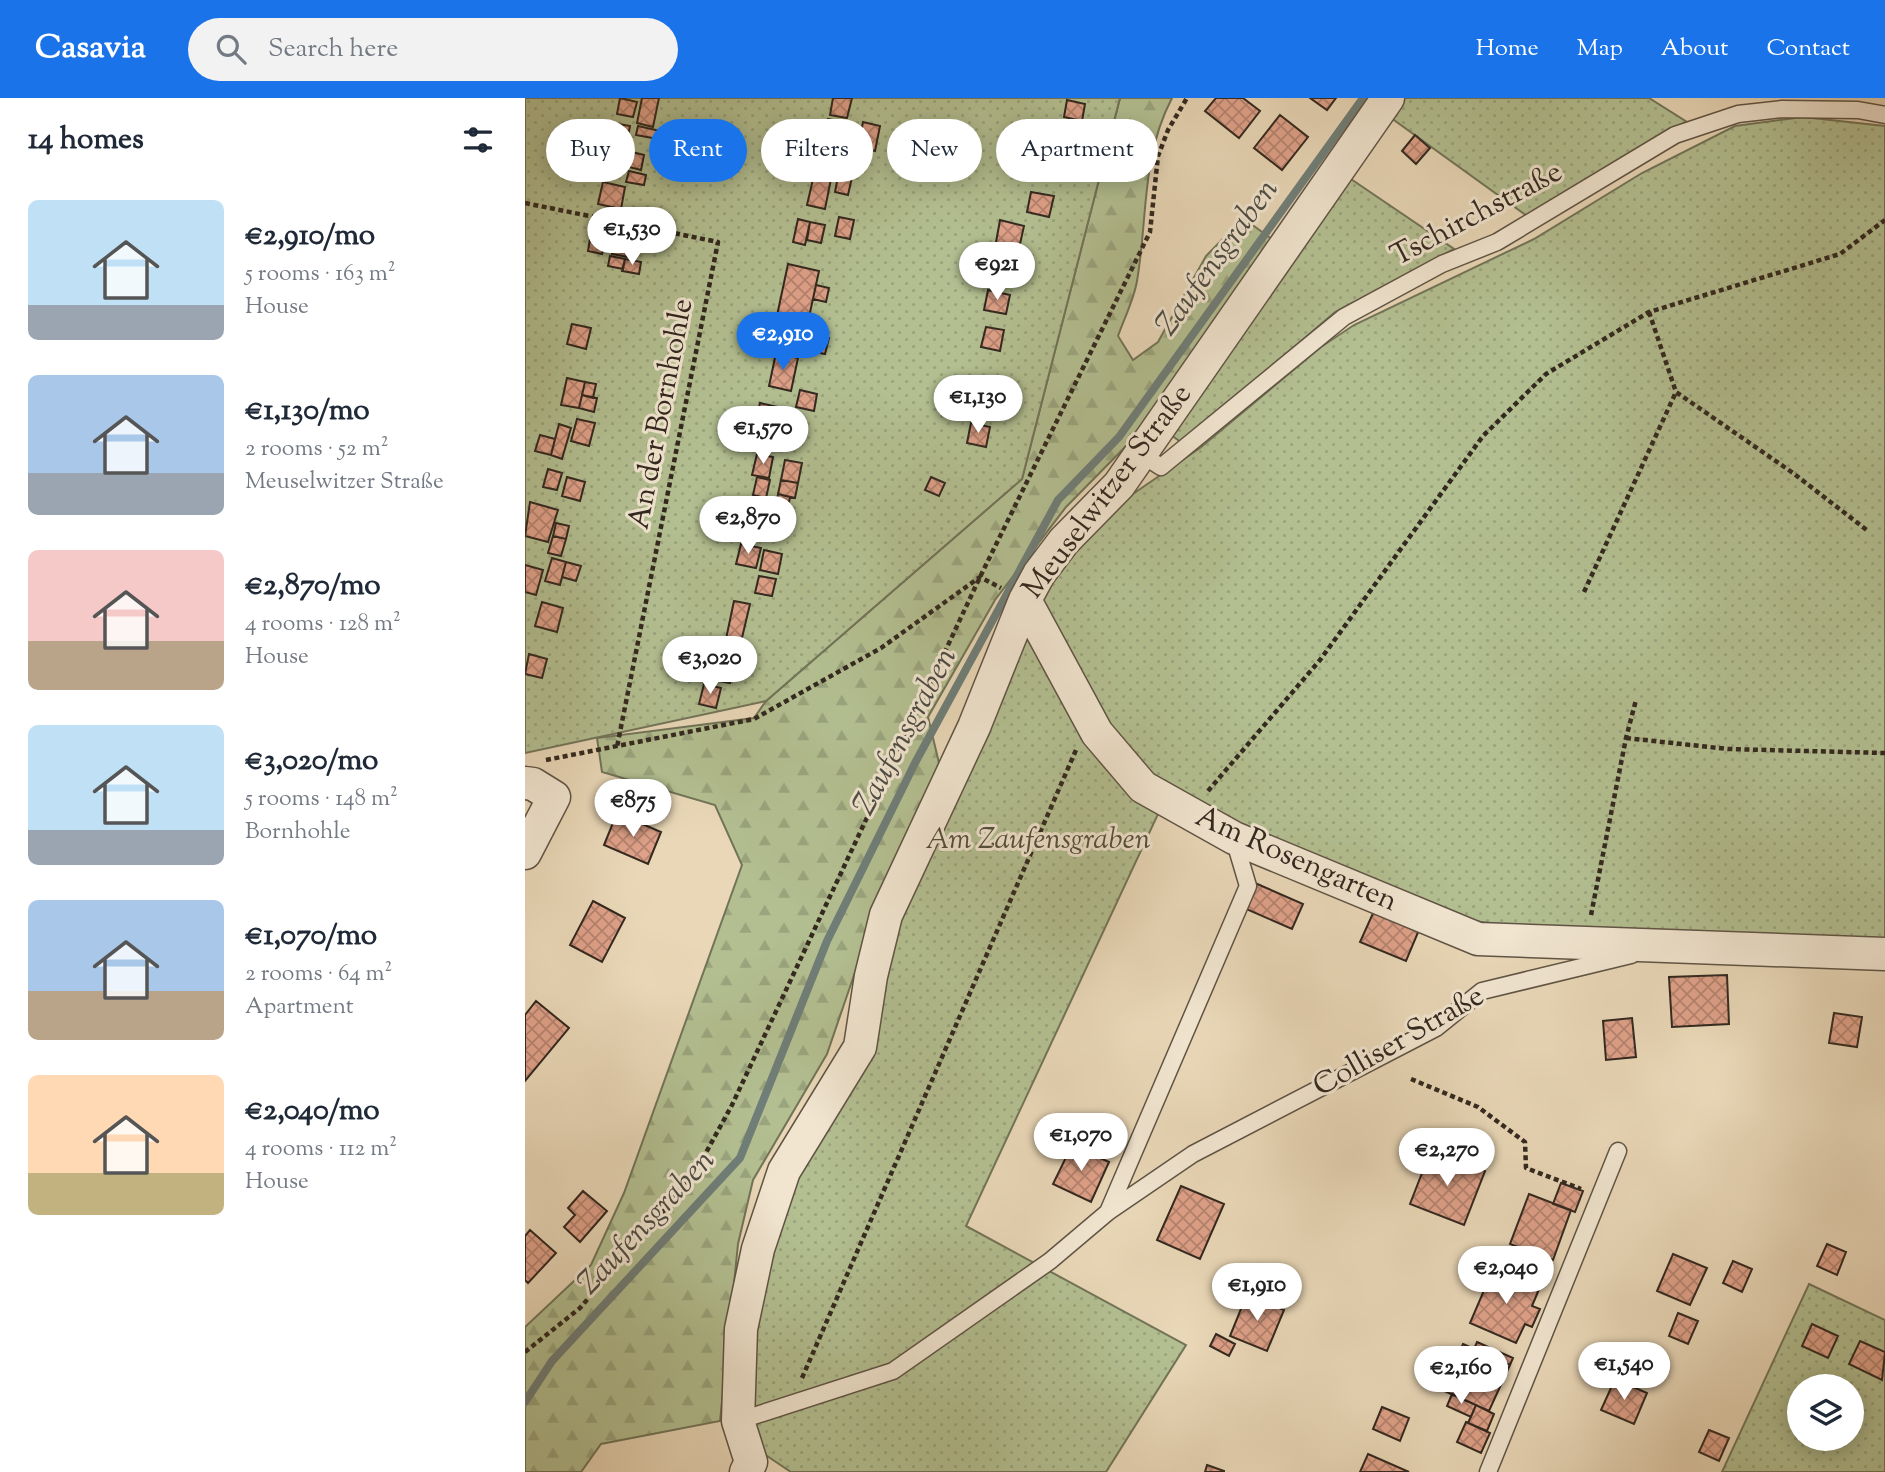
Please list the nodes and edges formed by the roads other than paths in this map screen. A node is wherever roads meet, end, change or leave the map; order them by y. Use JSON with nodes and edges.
{"nodes":[{"id":1,"x":1388,"y":98,"type":"edge"},
{"id":2,"x":1885,"y":114,"type":"edge"},
{"id":3,"x":1141,"y":454,"type":"junction"},
{"id":4,"x":1025,"y":600,"type":"junction"},
{"id":5,"x":532,"y":773,"type":"edge"},
{"id":6,"x":1234,"y":838,"type":"junction"},
{"id":7,"x":525,"y":853,"type":"edge"},
{"id":8,"x":1671,"y":946,"type":"junction"},
{"id":9,"x":1885,"y":954,"type":"edge"},
{"id":10,"x":1618,"y":1151,"type":"dead end"},
{"id":11,"x":1108,"y":1212,"type":"junction"},
{"id":12,"x":739,"y":1421,"type":"junction"},
{"id":13,"x":757,"y":1469,"type":"edge"},
{"id":14,"x":1488,"y":1472,"type":"edge"}],
"edges":[{"from":1,"to":3,"type":"street","name":"Meuselwitzer Straße"},
{"from":2,"to":3,"type":"lane","name":"Tschirchstraße"},
{"from":3,"to":4,"type":"street","name":"Meuselwitzer Straße"},
{"from":4,"to":6,"type":"street","name":"Am Rosengarten"},
{"from":4,"to":12,"type":"street","name":"Meuselwitzer Straße"},
{"from":5,"to":7,"type":"street"},
{"from":6,"to":8,"type":"street","name":"Am Rosengarten"},
{"from":6,"to":11,"type":"lane","name":"Colliser Straße"},
{"from":8,"to":9,"type":"street","name":"Colliser Straße"},
{"from":8,"to":11,"type":"lane","name":"Colliser Straße"},
{"from":10,"to":14,"type":"lane"},
{"from":11,"to":12,"type":"lane","name":"Colliser Straße"},
{"from":12,"to":13,"type":"street","name":"Meuselwitzer Straße"}]}
